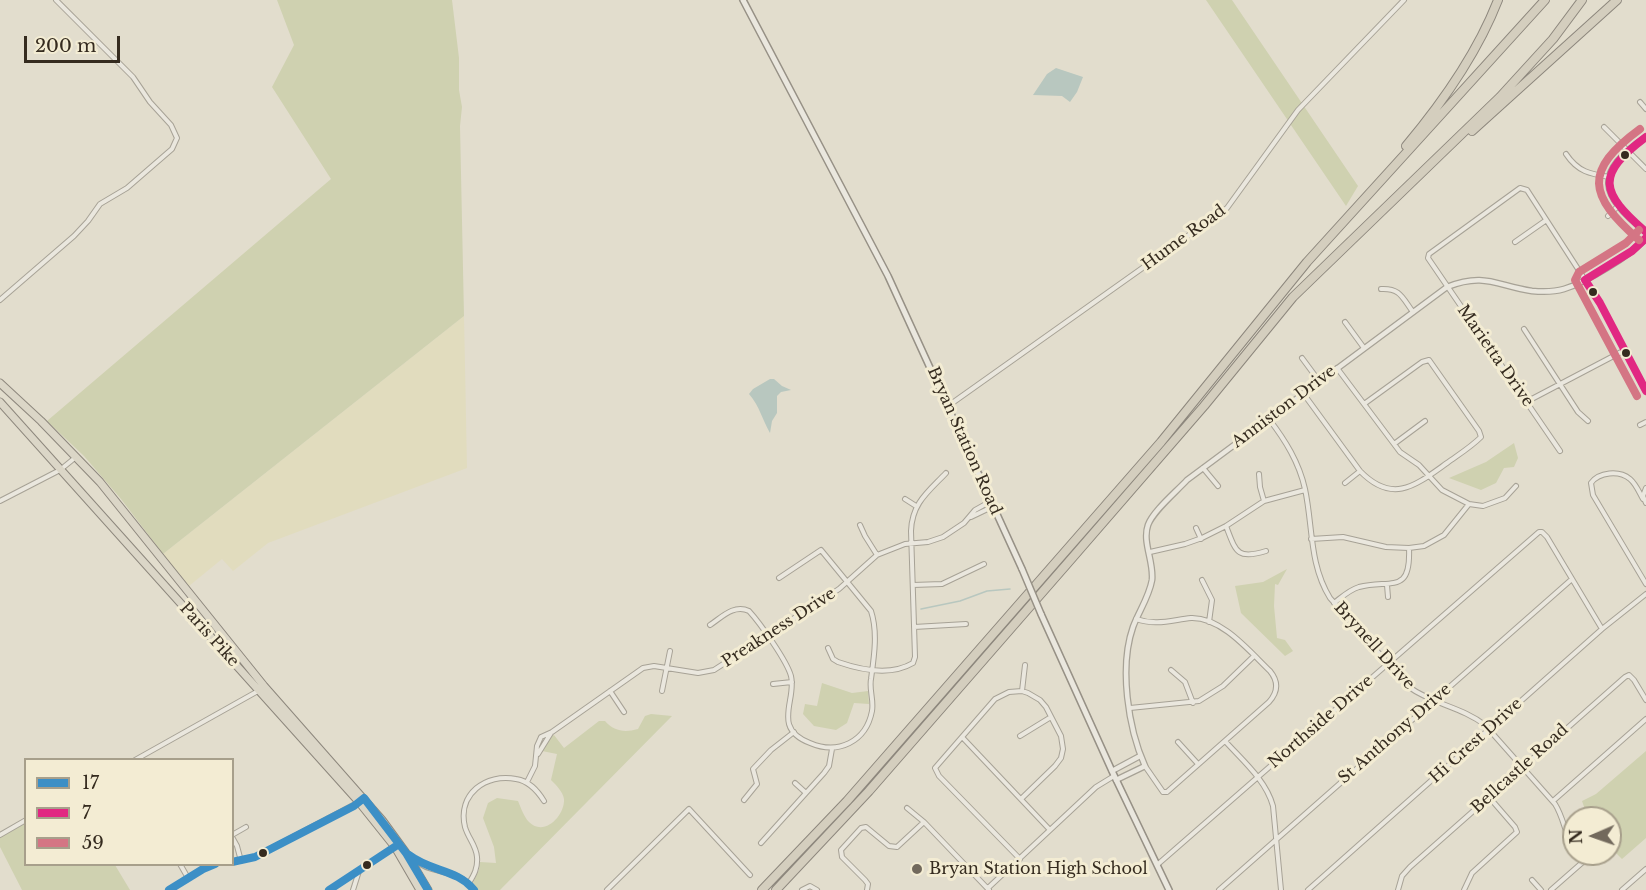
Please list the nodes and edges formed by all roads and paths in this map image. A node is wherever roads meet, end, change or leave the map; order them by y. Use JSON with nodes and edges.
{"nodes":[{"id":1,"x":56,"y":0,"type":"edge"},
{"id":2,"x":744,"y":0,"type":"edge"},
{"id":3,"x":1404,"y":0,"type":"edge"},
{"id":4,"x":1498,"y":0,"type":"edge"},
{"id":5,"x":1545,"y":0,"type":"edge"},
{"id":6,"x":1582,"y":0,"type":"edge"},
{"id":7,"x":1617,"y":0,"type":"edge"},
{"id":8,"x":1640,"y":102,"type":"dead end"},
{"id":9,"x":1646,"y":110,"type":"edge"},
{"id":10,"x":1604,"y":127,"type":"dead end"},
{"id":11,"x":1646,"y":137,"type":"edge"},
{"id":12,"x":1628,"y":150,"type":"junction"},
{"id":13,"x":1566,"y":154,"type":"dead end"},
{"id":14,"x":1646,"y":169,"type":"edge"},
{"id":15,"x":1610,"y":177,"type":"junction"},
{"id":16,"x":1617,"y":207,"type":"junction"},
{"id":17,"x":1608,"y":216,"type":"dead end"},
{"id":18,"x":1545,"y":221,"type":"junction"},
{"id":19,"x":1338,"y":227,"type":"junction"},
{"id":20,"x":1646,"y":232,"type":"edge"},
{"id":21,"x":1646,"y":238,"type":"edge"},
{"id":22,"x":1515,"y":242,"type":"dead end"},
{"id":23,"x":1318,"y":271,"type":"junction"},
{"id":24,"x":1585,"y":280,"type":"junction"},
{"id":25,"x":1447,"y":287,"type":"junction"},
{"id":26,"x":1381,"y":289,"type":"dead end"},
{"id":27,"x":0,"y":300,"type":"edge"},
{"id":28,"x":1413,"y":312,"type":"junction"},
{"id":29,"x":1345,"y":322,"type":"dead end"},
{"id":30,"x":1524,"y":329,"type":"dead end"},
{"id":31,"x":1364,"y":348,"type":"junction"},
{"id":32,"x":1625,"y":350,"type":"junction"},
{"id":33,"x":1302,"y":358,"type":"dead end"},
{"id":34,"x":1337,"y":368,"type":"junction"},
{"id":35,"x":1319,"y":381,"type":"junction"},
{"id":36,"x":0,"y":383,"type":"edge"},
{"id":37,"x":1559,"y":384,"type":"junction"},
{"id":38,"x":1646,"y":391,"type":"edge"},
{"id":39,"x":1304,"y":393,"type":"junction"},
{"id":40,"x":0,"y":402,"type":"edge"},
{"id":41,"x":1526,"y":402,"type":"junction"},
{"id":42,"x":1364,"y":404,"type":"junction"},
{"id":43,"x":948,"y":406,"type":"junction"},
{"id":44,"x":1269,"y":418,"type":"junction"},
{"id":45,"x":1588,"y":421,"type":"dead end"},
{"id":46,"x":1425,"y":422,"type":"dead end"},
{"id":47,"x":1646,"y":422,"type":"edge"},
{"id":48,"x":1640,"y":425,"type":"dead end"},
{"id":49,"x":1394,"y":444,"type":"junction"},
{"id":50,"x":1560,"y":451,"type":"dead end"},
{"id":51,"x":76,"y":456,"type":"junction"},
{"id":52,"x":1203,"y":467,"type":"junction"},
{"id":53,"x":60,"y":470,"type":"junction"},
{"id":54,"x":1360,"y":471,"type":"junction"},
{"id":55,"x":946,"y":473,"type":"dead end"},
{"id":56,"x":1259,"y":474,"type":"dead end"},
{"id":57,"x":1428,"y":476,"type":"junction"},
{"id":58,"x":1345,"y":483,"type":"dead end"},
{"id":59,"x":1218,"y":486,"type":"dead end"},
{"id":60,"x":1516,"y":486,"type":"dead end"},
{"id":61,"x":1646,"y":488,"type":"edge"},
{"id":62,"x":1305,"y":490,"type":"junction"},
{"id":63,"x":905,"y":499,"type":"dead end"},
{"id":64,"x":0,"y":501,"type":"edge"},
{"id":65,"x":1264,"y":501,"type":"junction"},
{"id":66,"x":1645,"y":501,"type":"edge"},
{"id":67,"x":992,"y":503,"type":"junction"},
{"id":68,"x":1469,"y":504,"type":"junction"},
{"id":69,"x":916,"y":506,"type":"junction"},
{"id":70,"x":860,"y":525,"type":"dead end"},
{"id":71,"x":1226,"y":526,"type":"junction"},
{"id":72,"x":1196,"y":528,"type":"dead end"},
{"id":73,"x":1201,"y":539,"type":"junction"},
{"id":74,"x":1311,"y":539,"type":"junction"},
{"id":75,"x":912,"y":543,"type":"junction"},
{"id":76,"x":1409,"y":548,"type":"junction"},
{"id":77,"x":1266,"y":550,"type":"dead end"},
{"id":78,"x":1150,"y":552,"type":"junction"},
{"id":79,"x":877,"y":555,"type":"junction"},
{"id":80,"x":984,"y":564,"type":"dead end"},
{"id":81,"x":780,"y":578,"type":"dead end"},
{"id":82,"x":1572,"y":579,"type":"junction"},
{"id":83,"x":848,"y":580,"type":"junction"},
{"id":84,"x":1202,"y":580,"type":"dead end"},
{"id":85,"x":1646,"y":584,"type":"edge"},
{"id":86,"x":913,"y":585,"type":"junction"},
{"id":87,"x":1387,"y":585,"type":"junction"},
{"id":88,"x":1646,"y":594,"type":"edge"},
{"id":89,"x":1388,"y":597,"type":"dead end"},
{"id":90,"x":1334,"y":603,"type":"junction"},
{"id":91,"x":1136,"y":619,"type":"junction"},
{"id":92,"x":1209,"y":622,"type":"junction"},
{"id":93,"x":966,"y":624,"type":"dead end"},
{"id":94,"x":710,"y":625,"type":"dead end"},
{"id":95,"x":914,"y":627,"type":"junction"},
{"id":96,"x":1602,"y":629,"type":"junction"},
{"id":97,"x":767,"y":637,"type":"junction"},
{"id":98,"x":828,"y":648,"type":"dead end"},
{"id":99,"x":670,"y":651,"type":"dead end"},
{"id":100,"x":1254,"y":656,"type":"junction"},
{"id":101,"x":1025,"y":664,"type":"dead end"},
{"id":102,"x":1387,"y":664,"type":"junction"},
{"id":103,"x":668,"y":668,"type":"junction"},
{"id":104,"x":873,"y":669,"type":"junction"},
{"id":105,"x":1171,"y":670,"type":"dead end"},
{"id":106,"x":792,"y":682,"type":"junction"},
{"id":107,"x":773,"y":684,"type":"dead end"},
{"id":108,"x":261,"y":688,"type":"junction"},
{"id":109,"x":610,"y":691,"type":"junction"},
{"id":110,"x":662,"y":691,"type":"dead end"},
{"id":111,"x":1023,"y":691,"type":"junction"},
{"id":112,"x":1434,"y":700,"type":"junction"},
{"id":113,"x":1646,"y":700,"type":"edge"},
{"id":114,"x":1193,"y":703,"type":"junction"},
{"id":115,"x":1130,"y":708,"type":"junction"},
{"id":116,"x":624,"y":712,"type":"dead end"},
{"id":117,"x":1051,"y":717,"type":"junction"},
{"id":118,"x":1646,"y":719,"type":"edge"},
{"id":119,"x":1489,"y":729,"type":"junction"},
{"id":120,"x":794,"y":732,"type":"junction"},
{"id":121,"x":1020,"y":736,"type":"dead end"},
{"id":122,"x":962,"y":737,"type":"junction"},
{"id":123,"x":1225,"y":741,"type":"junction"},
{"id":124,"x":1178,"y":742,"type":"dead end"},
{"id":125,"x":832,"y":749,"type":"junction"},
{"id":126,"x":1140,"y":756,"type":"junction"},
{"id":127,"x":137,"y":758,"type":"edge"},
{"id":128,"x":1198,"y":764,"type":"junction"},
{"id":129,"x":1145,"y":766,"type":"junction"},
{"id":130,"x":1522,"y":767,"type":"junction"},
{"id":131,"x":1114,"y":776,"type":"junction"},
{"id":132,"x":1257,"y":777,"type":"junction"},
{"id":133,"x":527,"y":782,"type":"junction"},
{"id":134,"x":795,"y":783,"type":"dead end"},
{"id":135,"x":806,"y":793,"type":"junction"},
{"id":136,"x":1489,"y":797,"type":"junction"},
{"id":137,"x":1021,"y":799,"type":"junction"},
{"id":138,"x":361,"y":800,"type":"junction"},
{"id":139,"x":744,"y":800,"type":"dead end"},
{"id":140,"x":544,"y":801,"type":"dead end"},
{"id":141,"x":1552,"y":801,"type":"junction"},
{"id":142,"x":907,"y":808,"type":"dead end"},
{"id":143,"x":1562,"y":818,"type":"edge"},
{"id":144,"x":24,"y":821,"type":"edge"},
{"id":145,"x":924,"y":822,"type":"junction"},
{"id":146,"x":246,"y":827,"type":"dead end"},
{"id":147,"x":1050,"y":830,"type":"junction"},
{"id":148,"x":0,"y":835,"type":"edge"},
{"id":149,"x":234,"y":835,"type":"edge"},
{"id":150,"x":1276,"y":839,"type":"junction"},
{"id":151,"x":234,"y":840,"type":"edge"},
{"id":152,"x":761,"y":843,"type":"dead end"},
{"id":153,"x":397,"y":846,"type":"junction"},
{"id":154,"x":406,"y":853,"type":"junction"},
{"id":155,"x":1020,"y":859,"type":"junction"},
{"id":156,"x":241,"y":861,"type":"junction"},
{"id":157,"x":234,"y":862,"type":"edge"},
{"id":158,"x":424,"y":865,"type":"junction"},
{"id":159,"x":1156,"y":865,"type":"junction"},
{"id":160,"x":181,"y":866,"type":"edge"},
{"id":161,"x":211,"y":866,"type":"edge"},
{"id":162,"x":1578,"y":866,"type":"edge"},
{"id":163,"x":429,"y":868,"type":"junction"},
{"id":164,"x":1646,"y":869,"type":"edge"},
{"id":165,"x":359,"y":870,"type":"junction"},
{"id":166,"x":414,"y":871,"type":"junction"},
{"id":167,"x":750,"y":875,"type":"dead end"},
{"id":168,"x":188,"y":878,"type":"junction"},
{"id":169,"x":345,"y":879,"type":"junction"},
{"id":170,"x":422,"y":879,"type":"junction"},
{"id":171,"x":1532,"y":880,"type":"dead end"},
{"id":172,"x":469,"y":883,"type":"junction"},
{"id":173,"x":354,"y":887,"type":"edge"},
{"id":174,"x":989,"y":889,"type":"edge"},
{"id":175,"x":169,"y":890,"type":"edge"},
{"id":176,"x":329,"y":890,"type":"edge"},
{"id":177,"x":420,"y":890,"type":"edge"},
{"id":178,"x":428,"y":890,"type":"edge"},
{"id":179,"x":474,"y":890,"type":"edge"},
{"id":180,"x":607,"y":890,"type":"edge"},
{"id":181,"x":762,"y":890,"type":"edge"},
{"id":182,"x":776,"y":890,"type":"edge"},
{"id":183,"x":802,"y":890,"type":"edge"},
{"id":184,"x":817,"y":890,"type":"edge"},
{"id":185,"x":867,"y":890,"type":"edge"},
{"id":186,"x":1169,"y":890,"type":"edge"},
{"id":187,"x":1219,"y":890,"type":"edge"},
{"id":188,"x":1281,"y":890,"type":"edge"},
{"id":189,"x":1308,"y":890,"type":"edge"},
{"id":190,"x":1398,"y":890,"type":"edge"},
{"id":191,"x":1464,"y":890,"type":"edge"},
{"id":192,"x":1541,"y":890,"type":"edge"},
{"id":193,"x":1551,"y":890,"type":"edge"},
{"id":194,"x":1622,"y":890,"type":"edge"}],
"edges":[{"from":1,"to":27,"type":"street"},
{"from":2,"to":43,"type":"main road","name":"Bryan Station Road"},
{"from":3,"to":43,"type":"street","name":"Hume Road"},
{"from":4,"to":19,"type":"highway"},
{"from":5,"to":19,"type":"highway"},
{"from":6,"to":23,"type":"highway"},
{"from":7,"to":23,"type":"highway"},
{"from":8,"to":9,"type":"street"},
{"from":10,"to":12,"type":"street"},
{"from":11,"to":12,"type":"street"},
{"from":12,"to":14,"type":"street"},
{"from":12,"to":15,"type":"street"},
{"from":13,"to":15,"type":"street"},
{"from":15,"to":16,"type":"street"},
{"from":16,"to":17,"type":"street"},
{"from":16,"to":20,"type":"street"},
{"from":18,"to":22,"type":"street"},
{"from":18,"to":24,"type":"street"},
{"from":18,"to":25,"type":"street","name":"Marietta Drive"},
{"from":19,"to":181,"type":"highway"},
{"from":21,"to":24,"type":"street","name":"Anniston Drive"},
{"from":23,"to":182,"type":"highway"},
{"from":24,"to":25,"type":"street","name":"Anniston Drive"},
{"from":24,"to":32,"type":"street"},
{"from":25,"to":28,"type":"street","name":"Anniston Drive"},
{"from":25,"to":41,"type":"street","name":"Marietta Drive"},
{"from":26,"to":28,"type":"street"},
{"from":28,"to":31,"type":"street","name":"Anniston Drive"},
{"from":29,"to":31,"type":"street"},
{"from":30,"to":37,"type":"street"},
{"from":31,"to":34,"type":"street","name":"Anniston Drive"},
{"from":32,"to":37,"type":"street"},
{"from":32,"to":38,"type":"street"},
{"from":33,"to":35,"type":"street"},
{"from":34,"to":35,"type":"street","name":"Anniston Drive"},
{"from":34,"to":42,"type":"street"},
{"from":35,"to":39,"type":"street","name":"Anniston Drive"},
{"from":36,"to":51,"type":"highway","name":"Paris Pike"},
{"from":37,"to":41,"type":"street"},
{"from":37,"to":45,"type":"street"},
{"from":39,"to":44,"type":"street","name":"Anniston Drive"},
{"from":39,"to":54,"type":"street"},
{"from":40,"to":53,"type":"highway","name":"Paris Pike"},
{"from":41,"to":50,"type":"street","name":"Marietta Drive"},
{"from":42,"to":49,"type":"street"},
{"from":42,"to":57,"type":"street"},
{"from":43,"to":67,"type":"main road","name":"Bryan Station Road"},
{"from":44,"to":52,"type":"street","name":"Anniston Drive"},
{"from":44,"to":62,"type":"street","name":"Brynell Drive"},
{"from":46,"to":49,"type":"street"},
{"from":47,"to":48,"type":"street"},
{"from":49,"to":57,"type":"street"},
{"from":51,"to":53,"type":"street"},
{"from":51,"to":108,"type":"highway","name":"Paris Pike"},
{"from":52,"to":59,"type":"street"},
{"from":52,"to":78,"type":"street","name":"Anniston Drive"},
{"from":53,"to":64,"type":"street"},
{"from":53,"to":108,"type":"highway","name":"Paris Pike"},
{"from":54,"to":57,"type":"street"},
{"from":54,"to":58,"type":"street"},
{"from":55,"to":69,"type":"street"},
{"from":56,"to":65,"type":"street"},
{"from":57,"to":68,"type":"street"},
{"from":60,"to":68,"type":"street"},
{"from":61,"to":66,"type":"street"},
{"from":62,"to":65,"type":"street"},
{"from":62,"to":74,"type":"street","name":"Brynell Drive"},
{"from":63,"to":69,"type":"street"},
{"from":65,"to":71,"type":"street"},
{"from":66,"to":85,"type":"street"},
{"from":67,"to":75,"type":"street","name":"Preakness Drive"},
{"from":67,"to":131,"type":"main road","name":"Bryan Station Road","bridge":true},
{"from":68,"to":76,"type":"street"},
{"from":69,"to":75,"type":"street"},
{"from":70,"to":79,"type":"street"},
{"from":71,"to":73,"type":"street"},
{"from":71,"to":77,"type":"street"},
{"from":72,"to":73,"type":"street"},
{"from":73,"to":78,"type":"street"},
{"from":74,"to":76,"type":"street"},
{"from":74,"to":90,"type":"street","name":"Brynell Drive"},
{"from":75,"to":79,"type":"street","name":"Preakness Drive"},
{"from":75,"to":86,"type":"street"},
{"from":76,"to":87,"type":"street"},
{"from":78,"to":91,"type":"street","name":"Anniston Drive"},
{"from":79,"to":83,"type":"street","name":"Preakness Drive"},
{"from":80,"to":86,"type":"street"},
{"from":81,"to":83,"type":"street"},
{"from":82,"to":96,"type":"street"},
{"from":82,"to":102,"type":"street","name":"Northside Drive"},
{"from":82,"to":112,"type":"street","name":"St Anthony Drive"},
{"from":83,"to":97,"type":"street","name":"Preakness Drive"},
{"from":83,"to":104,"type":"street"},
{"from":84,"to":92,"type":"street"},
{"from":86,"to":95,"type":"street"},
{"from":87,"to":89,"type":"street"},
{"from":87,"to":90,"type":"street"},
{"from":88,"to":96,"type":"street","name":"Hi Crest Drive"},
{"from":90,"to":102,"type":"street","name":"Brynell Drive"},
{"from":91,"to":92,"type":"street"},
{"from":91,"to":115,"type":"street","name":"Anniston Drive"},
{"from":92,"to":100,"type":"street"},
{"from":93,"to":95,"type":"street"},
{"from":94,"to":97,"type":"street"},
{"from":95,"to":104,"type":"street"},
{"from":96,"to":119,"type":"street","name":"Hi Crest Drive"},
{"from":97,"to":103,"type":"street","name":"Preakness Drive"},
{"from":97,"to":106,"type":"street"},
{"from":98,"to":104,"type":"street"},
{"from":99,"to":103,"type":"street"},
{"from":100,"to":114,"type":"street"},
{"from":100,"to":123,"type":"street"},
{"from":101,"to":111,"type":"street"},
{"from":102,"to":112,"type":"street","name":"Brynell Drive"},
{"from":102,"to":132,"type":"street","name":"Northside Drive"},
{"from":103,"to":109,"type":"street","name":"Preakness Drive"},
{"from":103,"to":110,"type":"street"},
{"from":104,"to":125,"type":"street"},
{"from":105,"to":114,"type":"street"},
{"from":106,"to":107,"type":"street"},
{"from":106,"to":120,"type":"street"},
{"from":108,"to":127,"type":"street"},
{"from":108,"to":138,"type":"highway","name":"Paris Pike"},
{"from":109,"to":116,"type":"street"},
{"from":109,"to":133,"type":"street","name":"Preakness Drive"},
{"from":111,"to":117,"type":"street"},
{"from":111,"to":122,"type":"street"},
{"from":112,"to":119,"type":"street","name":"Brynell Drive"},
{"from":112,"to":150,"type":"street","name":"St Anthony Drive"},
{"from":113,"to":130,"type":"street","name":"Bellcastle Road"},
{"from":114,"to":115,"type":"street"},
{"from":115,"to":126,"type":"street","name":"Anniston Drive"},
{"from":117,"to":121,"type":"street"},
{"from":117,"to":137,"type":"street"},
{"from":118,"to":141,"type":"street"},
{"from":119,"to":130,"type":"street","name":"Brynell Drive"},
{"from":119,"to":189,"type":"street","name":"Hi Crest Drive"},
{"from":120,"to":125,"type":"street"},
{"from":120,"to":139,"type":"street"},
{"from":122,"to":137,"type":"street"},
{"from":122,"to":155,"type":"street"},
{"from":123,"to":128,"type":"street"},
{"from":123,"to":132,"type":"street"},
{"from":124,"to":128,"type":"street"},
{"from":125,"to":135,"type":"street"},
{"from":126,"to":129,"type":"street","name":"Anniston Drive"},
{"from":126,"to":131,"type":"street"},
{"from":128,"to":129,"type":"street","name":"Anniston Drive"},
{"from":129,"to":131,"type":"street"},
{"from":130,"to":136,"type":"street","name":"Bellcastle Road"},
{"from":130,"to":141,"type":"street","name":"Brynell Drive"},
{"from":131,"to":147,"type":"street"},
{"from":131,"to":159,"type":"main road","name":"Bryan Station Road"},
{"from":132,"to":150,"type":"street"},
{"from":132,"to":159,"type":"street","name":"Northside Drive"},
{"from":133,"to":140,"type":"street"},
{"from":133,"to":172,"type":"street"},
{"from":134,"to":135,"type":"street"},
{"from":135,"to":152,"type":"street"},
{"from":136,"to":190,"type":"street","name":"Bellcastle Road"},
{"from":136,"to":191,"type":"street"},
{"from":137,"to":147,"type":"street"},
{"from":138,"to":153,"type":"highway","name":"Paris Pike"},
{"from":138,"to":156,"type":"street"},
{"from":141,"to":143,"type":"street","name":"Brynell Drive"},
{"from":142,"to":145,"type":"street"},
{"from":144,"to":148,"type":"street"},
{"from":145,"to":174,"type":"street"},
{"from":145,"to":185,"type":"street"},
{"from":146,"to":149,"type":"street"},
{"from":147,"to":155,"type":"street"},
{"from":150,"to":187,"type":"street","name":"St Anthony Drive"},
{"from":150,"to":188,"type":"street"},
{"from":151,"to":156,"type":"street"},
{"from":153,"to":154,"type":"highway"},
{"from":153,"to":165,"type":"street"},
{"from":153,"to":166,"type":"highway","name":"Paris Pike"},
{"from":154,"to":158,"type":"street"},
{"from":154,"to":166,"type":"highway"},
{"from":155,"to":174,"type":"street"},
{"from":156,"to":157,"type":"street"},
{"from":158,"to":163,"type":"street"},
{"from":158,"to":166,"type":"street"},
{"from":159,"to":186,"type":"main road","name":"Bryan Station Road"},
{"from":160,"to":168,"type":"street"},
{"from":161,"to":168,"type":"street"},
{"from":162,"to":193,"type":"street"},
{"from":163,"to":166,"type":"street"},
{"from":163,"to":170,"type":"street"},
{"from":163,"to":172,"type":"street"},
{"from":164,"to":194,"type":"street"},
{"from":165,"to":169,"type":"street"},
{"from":165,"to":173,"type":"street"},
{"from":166,"to":170,"type":"highway"},
{"from":166,"to":177,"type":"highway"},
{"from":167,"to":180,"type":"street"},
{"from":168,"to":175,"type":"street"},
{"from":169,"to":173,"type":"street"},
{"from":169,"to":176,"type":"street"},
{"from":170,"to":178,"type":"highway"},
{"from":171,"to":192,"type":"street"},
{"from":172,"to":179,"type":"street"},
{"from":183,"to":184,"type":"street"}]}
